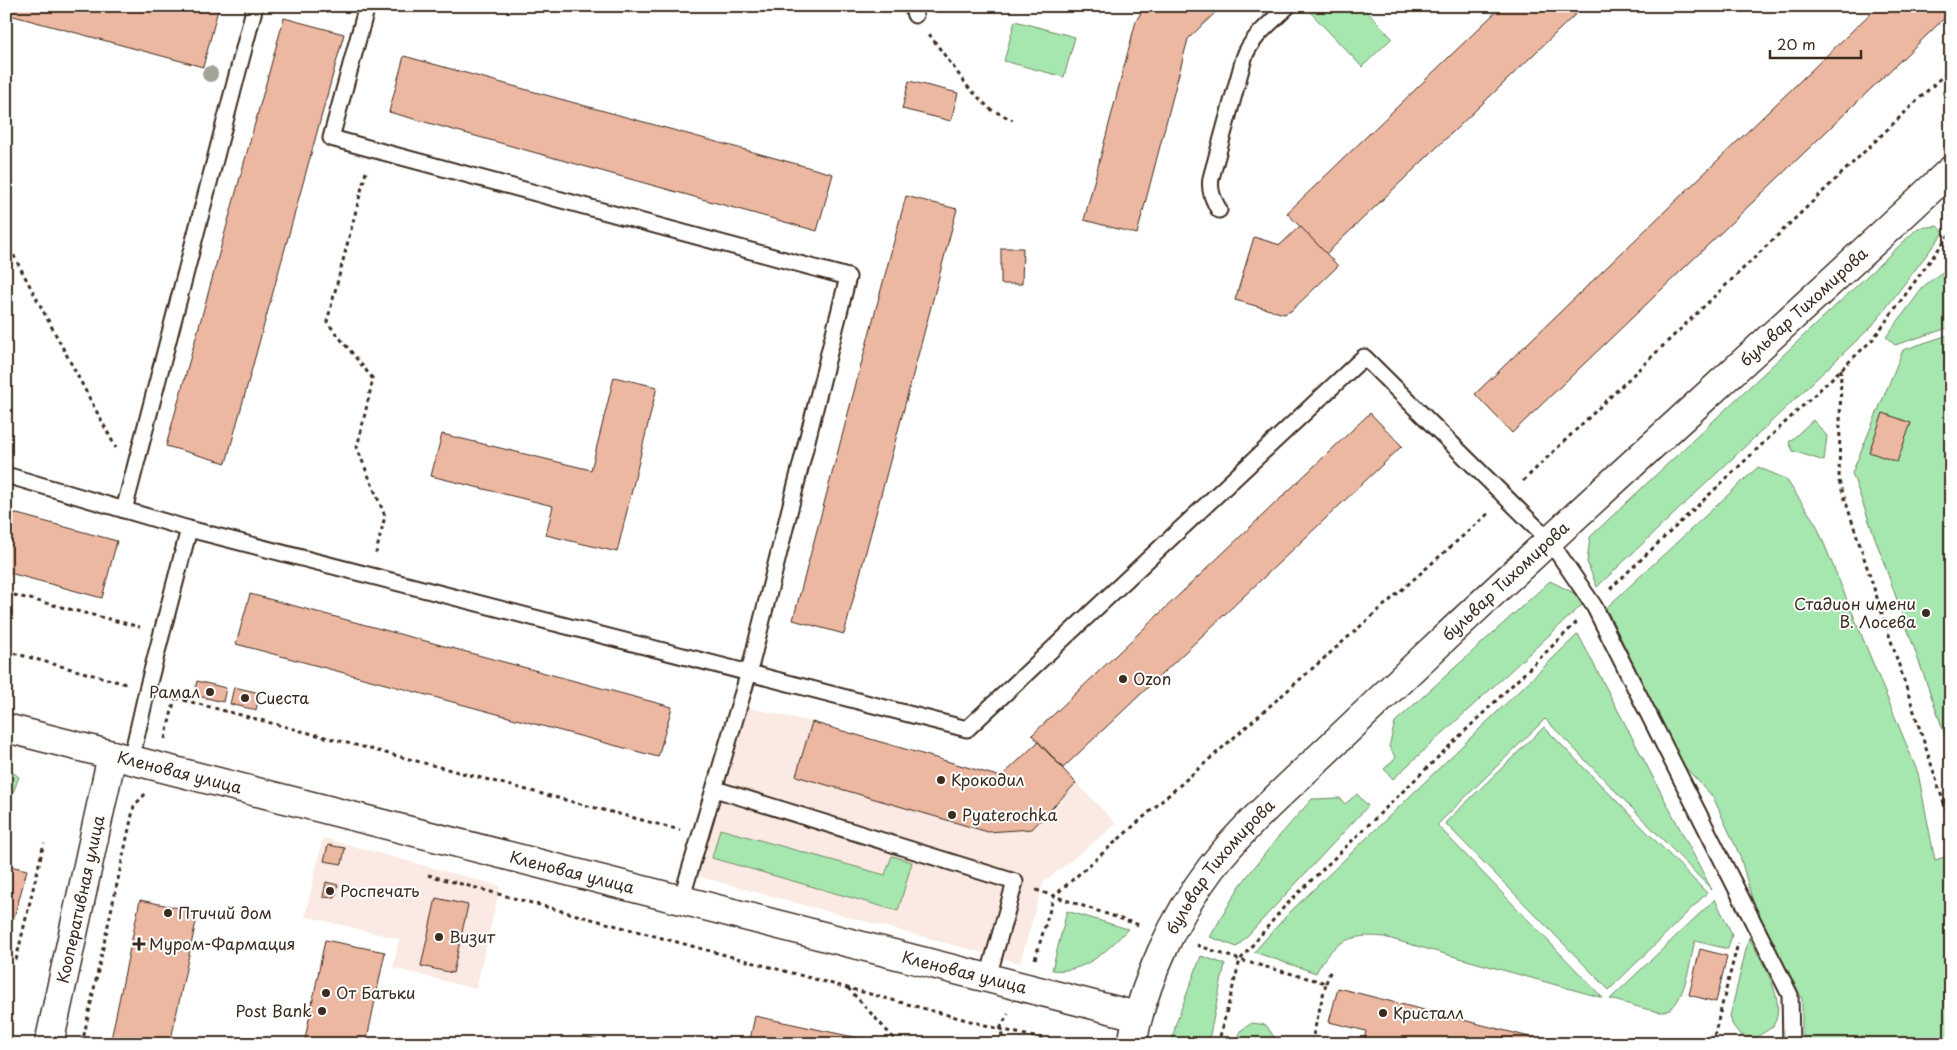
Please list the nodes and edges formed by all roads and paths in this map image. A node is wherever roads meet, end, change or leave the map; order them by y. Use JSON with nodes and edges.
{"nodes":[{"id":1,"x":256,"y":6,"type":"edge"},
{"id":2,"x":367,"y":6,"type":"edge"},
{"id":3,"x":1288,"y":6,"type":"edge"},
{"id":4,"x":914,"y":11,"type":"edge"},
{"id":5,"x":1951,"y":68,"type":"edge"},
{"id":6,"x":1013,"y":120,"type":"dead end"},
{"id":7,"x":372,"y":149,"type":"junction"},
{"id":8,"x":1951,"y":170,"type":"edge"},
{"id":9,"x":1219,"y":210,"type":"dead end"},
{"id":10,"x":1951,"y":232,"type":"edge"},
{"id":11,"x":6,"y":241,"type":"edge"},
{"id":12,"x":1842,"y":368,"type":"junction"},
{"id":13,"x":6,"y":475,"type":"edge"},
{"id":14,"x":132,"y":477,"type":"junction"},
{"id":15,"x":1507,"y":498,"type":"junction"},
{"id":16,"x":124,"y":510,"type":"junction"},
{"id":17,"x":189,"y":529,"type":"junction"},
{"id":18,"x":1548,"y":540,"type":"junction"},
{"id":19,"x":371,"y":575,"type":"junction"},
{"id":20,"x":6,"y":593,"type":"edge"},
{"id":21,"x":1594,"y":606,"type":"junction"},
{"id":22,"x":1583,"y":629,"type":"dead end"},
{"id":23,"x":162,"y":633,"type":"junction"},
{"id":24,"x":6,"y":651,"type":"edge"},
{"id":25,"x":749,"y":672,"type":"junction"},
{"id":26,"x":147,"y":690,"type":"junction"},
{"id":27,"x":175,"y":698,"type":"junction"},
{"id":28,"x":6,"y":728,"type":"edge"},
{"id":29,"x":122,"y":758,"type":"junction"},
{"id":30,"x":158,"y":767,"type":"junction"},
{"id":31,"x":715,"y":789,"type":"junction"},
{"id":32,"x":1951,"y":825,"type":"edge"},
{"id":33,"x":701,"y":835,"type":"junction"},
{"id":34,"x":44,"y":843,"type":"dead end"},
{"id":35,"x":428,"y":875,"type":"dead end"},
{"id":36,"x":1015,"y":882,"type":"junction"},
{"id":37,"x":1054,"y":896,"type":"junction"},
{"id":38,"x":682,"y":900,"type":"junction"},
{"id":39,"x":1169,"y":935,"type":"junction"},
{"id":40,"x":1738,"y":940,"type":"dead end"},
{"id":41,"x":16,"y":960,"type":"dead end"},
{"id":42,"x":1240,"y":960,"type":"junction"},
{"id":43,"x":1331,"y":969,"type":"dead end"},
{"id":44,"x":988,"y":977,"type":"junction"},
{"id":45,"x":1326,"y":984,"type":"junction"},
{"id":46,"x":1021,"y":986,"type":"junction"},
{"id":47,"x":848,"y":988,"type":"junction"},
{"id":48,"x":1137,"y":1016,"type":"junction"},
{"id":49,"x":1000,"y":1029,"type":"junction"},
{"id":50,"x":48,"y":1044,"type":"edge"},
{"id":51,"x":82,"y":1044,"type":"edge"},
{"id":52,"x":899,"y":1044,"type":"edge"},
{"id":53,"x":1005,"y":1044,"type":"edge"},
{"id":54,"x":1064,"y":1044,"type":"edge"},
{"id":55,"x":1132,"y":1044,"type":"edge"},
{"id":56,"x":1218,"y":1044,"type":"edge"},
{"id":57,"x":1311,"y":1044,"type":"edge"},
{"id":58,"x":1712,"y":1044,"type":"edge"},
{"id":59,"x":1791,"y":1044,"type":"edge"}],
"edges":[{"from":1,"to":14,"type":"lane"},
{"from":2,"to":7,"type":"lane"},
{"from":3,"to":9,"type":"lane"},
{"from":4,"to":6,"type":"path"},
{"from":5,"to":15,"type":"path"},
{"from":7,"to":19,"type":"path"},
{"from":7,"to":25,"type":"lane"},
{"from":8,"to":18,"type":"street","name":"бульвар Тихомирова"},
{"from":10,"to":12,"type":"path"},
{"from":11,"to":14,"type":"path"},
{"from":12,"to":21,"type":"path"},
{"from":12,"to":32,"type":"path"},
{"from":13,"to":16,"type":"lane"},
{"from":14,"to":16,"type":"lane"},
{"from":15,"to":18,"type":"lane"},
{"from":15,"to":25,"type":"lane"},
{"from":15,"to":37,"type":"path"},
{"from":16,"to":17,"type":"lane"},
{"from":17,"to":19,"type":"lane"},
{"from":17,"to":23,"type":"lane"},
{"from":18,"to":21,"type":"lane"},
{"from":18,"to":39,"type":"street","name":"бульвар Тихомирова"},
{"from":19,"to":25,"type":"lane"},
{"from":20,"to":23,"type":"path"},
{"from":21,"to":59,"type":"lane"},
{"from":22,"to":42,"type":"path"},
{"from":23,"to":26,"type":"lane"},
{"from":24,"to":26,"type":"path"},
{"from":25,"to":31,"type":"lane"},
{"from":26,"to":27,"type":"path"},
{"from":26,"to":29,"type":"lane"},
{"from":27,"to":30,"type":"path"},
{"from":27,"to":33,"type":"path"},
{"from":28,"to":29,"type":"street","name":"Кленовая улица"},
{"from":29,"to":30,"type":"street","name":"Кленовая улица"},
{"from":29,"to":50,"type":"street","name":"Кооперативная улица"},
{"from":30,"to":38,"type":"street","name":"Кленовая улица"},
{"from":30,"to":51,"type":"path"},
{"from":31,"to":33,"type":"lane"},
{"from":31,"to":36,"type":"lane"},
{"from":33,"to":38,"type":"lane"},
{"from":34,"to":41,"type":"path"},
{"from":35,"to":47,"type":"path"},
{"from":36,"to":37,"type":"path"},
{"from":36,"to":44,"type":"lane"},
{"from":37,"to":39,"type":"path"},
{"from":37,"to":46,"type":"path"},
{"from":38,"to":44,"type":"street","name":"Кленовая улица"},
{"from":39,"to":42,"type":"path"},
{"from":39,"to":48,"type":"street","name":"бульвар Тихомирова"},
{"from":40,"to":58,"type":"path"},
{"from":42,"to":45,"type":"path"},
{"from":42,"to":56,"type":"path"},
{"from":43,"to":45,"type":"path"},
{"from":44,"to":46,"type":"street","name":"Кленовая улица"},
{"from":45,"to":57,"type":"path"},
{"from":46,"to":48,"type":"street","name":"Кленовая улица"},
{"from":46,"to":49,"type":"path"},
{"from":47,"to":49,"type":"path"},
{"from":47,"to":52,"type":"path"},
{"from":48,"to":55,"type":"street","name":"бульвар Тихомирова"},
{"from":49,"to":53,"type":"path"},
{"from":49,"to":54,"type":"path"}]}
